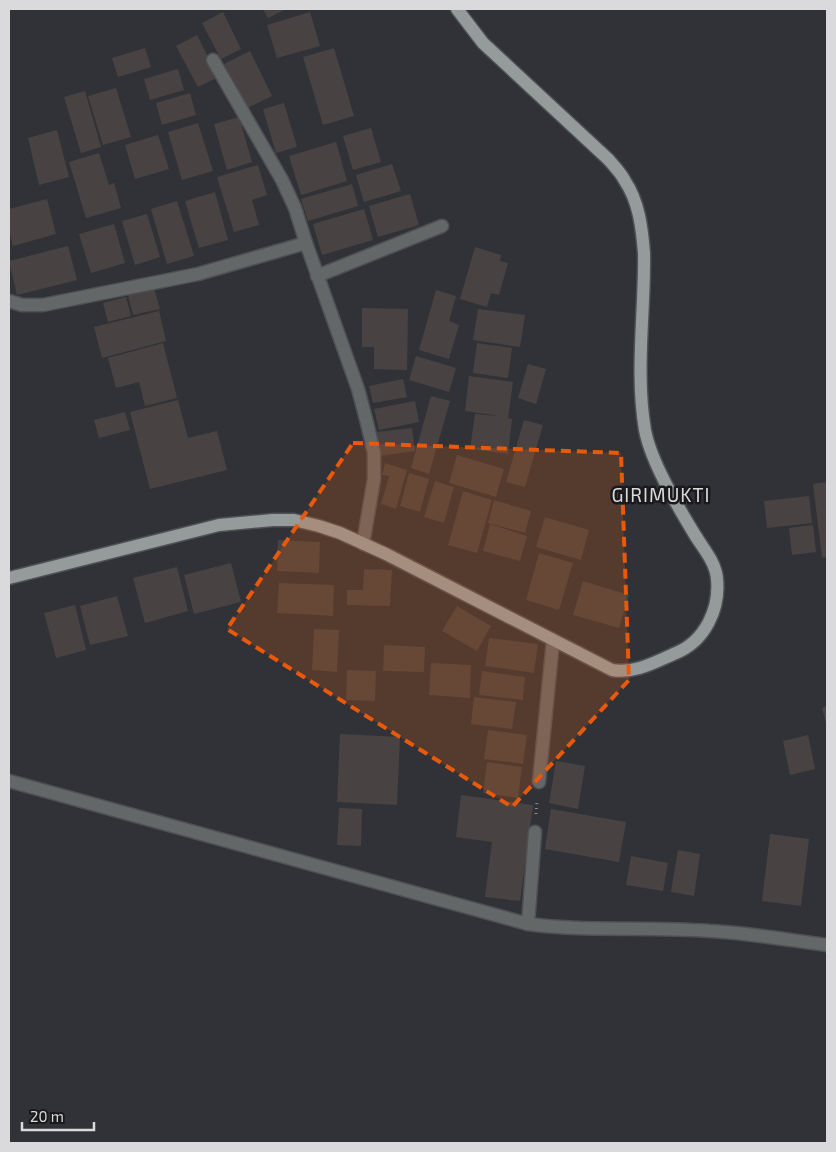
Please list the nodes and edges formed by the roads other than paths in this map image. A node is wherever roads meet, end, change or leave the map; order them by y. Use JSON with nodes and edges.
{"nodes":[{"id":1,"x":457,"y":9,"type":"edge"},
{"id":2,"x":213,"y":60,"type":"dead end"},
{"id":3,"x":442,"y":226,"type":"dead end"},
{"id":4,"x":306,"y":243,"type":"junction"},
{"id":5,"x":317,"y":276,"type":"junction"},
{"id":6,"x":9,"y":301,"type":"edge"},
{"id":7,"x":363,"y":544,"type":"junction"},
{"id":8,"x":9,"y":578,"type":"edge"},
{"id":9,"x":553,"y":641,"type":"junction"},
{"id":10,"x":9,"y":781,"type":"edge"},
{"id":11,"x":539,"y":782,"type":"road end"},
{"id":12,"x":535,"y":832,"type":"road end"},
{"id":13,"x":528,"y":924,"type":"junction"},
{"id":14,"x":827,"y":946,"type":"edge"}],
"edges":[{"from":1,"to":9,"type":"main road"},
{"from":2,"to":4,"type":"street"},
{"from":3,"to":5,"type":"street"},
{"from":4,"to":5,"type":"street"},
{"from":4,"to":6,"type":"street"},
{"from":5,"to":7,"type":"street"},
{"from":7,"to":8,"type":"main road"},
{"from":7,"to":9,"type":"main road"},
{"from":9,"to":11,"type":"street"},
{"from":10,"to":13,"type":"street"},
{"from":12,"to":13,"type":"street"},
{"from":13,"to":14,"type":"street"}]}
